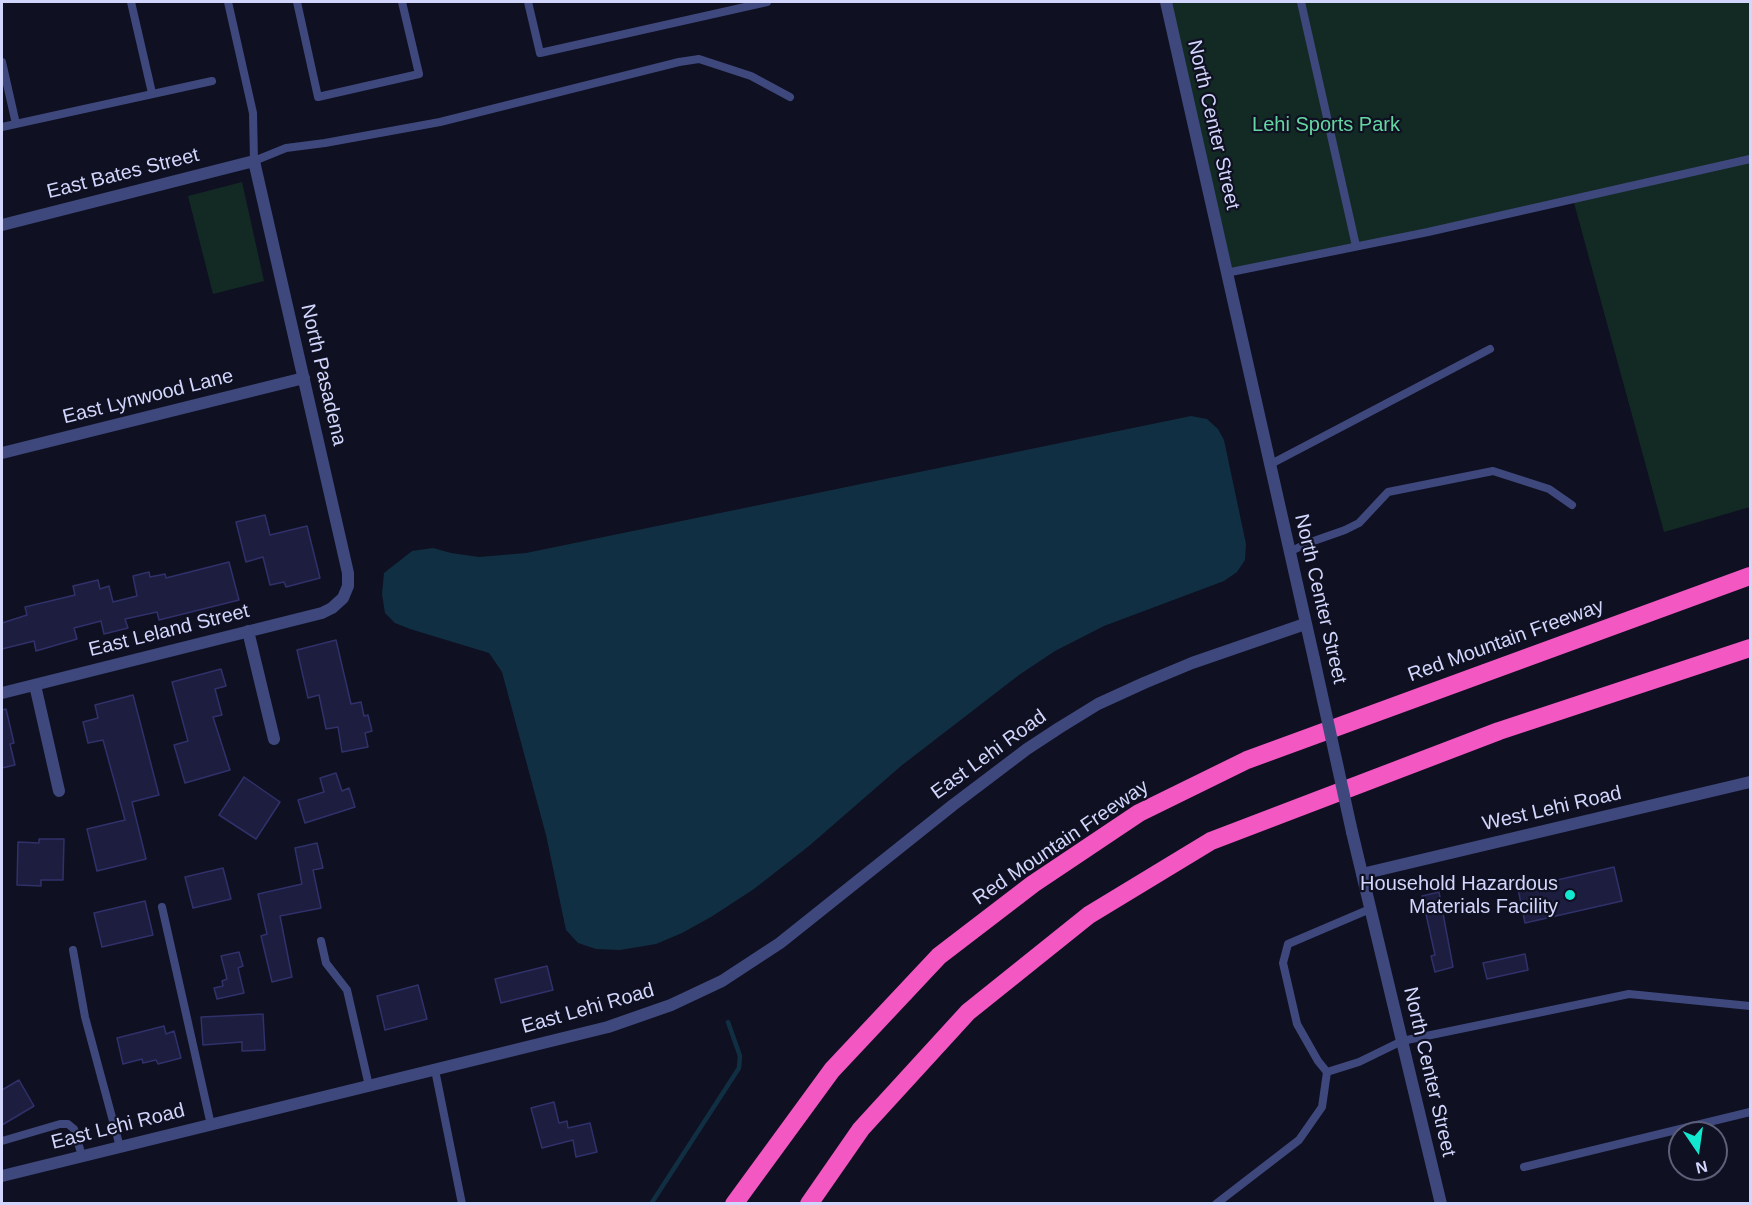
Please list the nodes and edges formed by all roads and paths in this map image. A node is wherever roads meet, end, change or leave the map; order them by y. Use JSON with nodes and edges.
{"nodes":[{"id":1,"x":131,"y":2,"type":"edge"},
{"id":2,"x":228,"y":2,"type":"edge"},
{"id":3,"x":297,"y":2,"type":"edge"},
{"id":4,"x":402,"y":2,"type":"edge"},
{"id":5,"x":528,"y":2,"type":"edge"},
{"id":6,"x":767,"y":2,"type":"edge"},
{"id":7,"x":1166,"y":2,"type":"edge"},
{"id":8,"x":1301,"y":2,"type":"edge"},
{"id":9,"x":2,"y":62,"type":"edge"},
{"id":10,"x":212,"y":81,"type":"dead end"},
{"id":11,"x":152,"y":93,"type":"junction"},
{"id":12,"x":790,"y":97,"type":"dead end"},
{"id":13,"x":16,"y":124,"type":"junction"},
{"id":14,"x":2,"y":127,"type":"edge"},
{"id":15,"x":1750,"y":159,"type":"edge"},
{"id":16,"x":254,"y":160,"type":"junction"},
{"id":17,"x":2,"y":225,"type":"edge"},
{"id":18,"x":1356,"y":246,"type":"junction"},
{"id":19,"x":1226,"y":273,"type":"junction"},
{"id":20,"x":1490,"y":349,"type":"dead end"},
{"id":21,"x":304,"y":378,"type":"junction"},
{"id":22,"x":2,"y":453,"type":"edge"},
{"id":23,"x":1269,"y":465,"type":"junction"},
{"id":24,"x":1572,"y":506,"type":"dead end"},
{"id":25,"x":1289,"y":552,"type":"junction"},
{"id":26,"x":1750,"y":574,"type":"edge"},
{"id":27,"x":343,"y":598,"type":"joint"},
{"id":28,"x":1305,"y":624,"type":"junction"},
{"id":29,"x":248,"y":631,"type":"junction"},
{"id":30,"x":1750,"y":648,"type":"edge"},
{"id":31,"x":1750,"y":653,"type":"edge"},
{"id":32,"x":1727,"y":656,"type":"junction"},
{"id":33,"x":35,"y":685,"type":"junction"},
{"id":34,"x":2,"y":693,"type":"edge"},
{"id":35,"x":274,"y":739,"type":"dead end"},
{"id":36,"x":1750,"y":782,"type":"edge"},
{"id":37,"x":59,"y":791,"type":"dead end"},
{"id":38,"x":1362,"y":874,"type":"junction"},
{"id":39,"x":162,"y":907,"type":"dead end"},
{"id":40,"x":1370,"y":909,"type":"junction"},
{"id":41,"x":321,"y":941,"type":"dead end"},
{"id":42,"x":73,"y":950,"type":"dead end"},
{"id":43,"x":1750,"y":1006,"type":"edge"},
{"id":44,"x":1402,"y":1041,"type":"junction"},
{"id":45,"x":435,"y":1070,"type":"junction"},
{"id":46,"x":1327,"y":1072,"type":"junction"},
{"id":47,"x":369,"y":1086,"type":"junction"},
{"id":48,"x":1750,"y":1112,"type":"edge"},
{"id":49,"x":211,"y":1125,"type":"junction"},
{"id":50,"x":2,"y":1141,"type":"edge"},
{"id":51,"x":120,"y":1147,"type":"junction"},
{"id":52,"x":82,"y":1156,"type":"junction"},
{"id":53,"x":1524,"y":1167,"type":"dead end"},
{"id":54,"x":2,"y":1176,"type":"edge"},
{"id":55,"x":462,"y":1203,"type":"edge"},
{"id":56,"x":734,"y":1203,"type":"edge"},
{"id":57,"x":809,"y":1203,"type":"edge"},
{"id":58,"x":1216,"y":1203,"type":"edge"},
{"id":59,"x":1441,"y":1203,"type":"edge"}],
"edges":[{"from":1,"to":11,"type":"lane"},
{"from":2,"to":16,"type":"lane"},
{"from":3,"to":4,"type":"lane"},
{"from":5,"to":6,"type":"lane"},
{"from":7,"to":19,"type":"street","name":"North Center Street"},
{"from":8,"to":18,"type":"lane"},
{"from":9,"to":13,"type":"lane"},
{"from":10,"to":11,"type":"lane"},
{"from":11,"to":13,"type":"lane"},
{"from":12,"to":16,"type":"lane"},
{"from":13,"to":14,"type":"lane"},
{"from":15,"to":18,"type":"lane"},
{"from":16,"to":17,"type":"street","name":"East Bates Street"},
{"from":16,"to":21,"type":"street","name":"North Pasadena"},
{"from":18,"to":19,"type":"lane"},
{"from":19,"to":23,"type":"street","name":"North Center Street"},
{"from":20,"to":23,"type":"lane"},
{"from":21,"to":22,"type":"street","name":"East Lynwood Lane"},
{"from":21,"to":27,"type":"street","name":"North Pasadena"},
{"from":23,"to":25,"type":"street","name":"North Center Street"},
{"from":24,"to":25,"type":"lane"},
{"from":25,"to":28,"type":"street","name":"North Center Street"},
{"from":26,"to":56,"type":"highway","name":"Red Mountain Freeway"},
{"from":27,"to":29,"type":"street","name":"East Leland Street"},
{"from":28,"to":38,"type":"street","name":"North Center Street","bridge":true},
{"from":28,"to":45,"type":"street","name":"East Lehi Road"},
{"from":29,"to":33,"type":"street","name":"East Leland Street"},
{"from":29,"to":35,"type":"street"},
{"from":30,"to":32,"type":"highway"},
{"from":31,"to":32,"type":"highway"},
{"from":32,"to":57,"type":"highway"},
{"from":33,"to":34,"type":"street","name":"East Leland Street"},
{"from":33,"to":37,"type":"street"},
{"from":36,"to":38,"type":"street","name":"West Lehi Road"},
{"from":38,"to":40,"type":"street","name":"North Center Street"},
{"from":39,"to":49,"type":"lane"},
{"from":40,"to":44,"type":"street","name":"North Center Street"},
{"from":40,"to":46,"type":"lane"},
{"from":41,"to":47,"type":"lane"},
{"from":42,"to":51,"type":"lane"},
{"from":43,"to":44,"type":"lane"},
{"from":44,"to":46,"type":"lane"},
{"from":44,"to":59,"type":"street","name":"North Center Street"},
{"from":45,"to":47,"type":"street","name":"East Lehi Road"},
{"from":45,"to":55,"type":"lane"},
{"from":46,"to":58,"type":"lane"},
{"from":47,"to":49,"type":"street","name":"East Lehi Road"},
{"from":48,"to":53,"type":"lane"},
{"from":49,"to":51,"type":"street","name":"East Lehi Road"},
{"from":50,"to":52,"type":"lane"},
{"from":51,"to":52,"type":"street","name":"East Lehi Road"},
{"from":52,"to":54,"type":"street","name":"East Lehi Road"}]}
